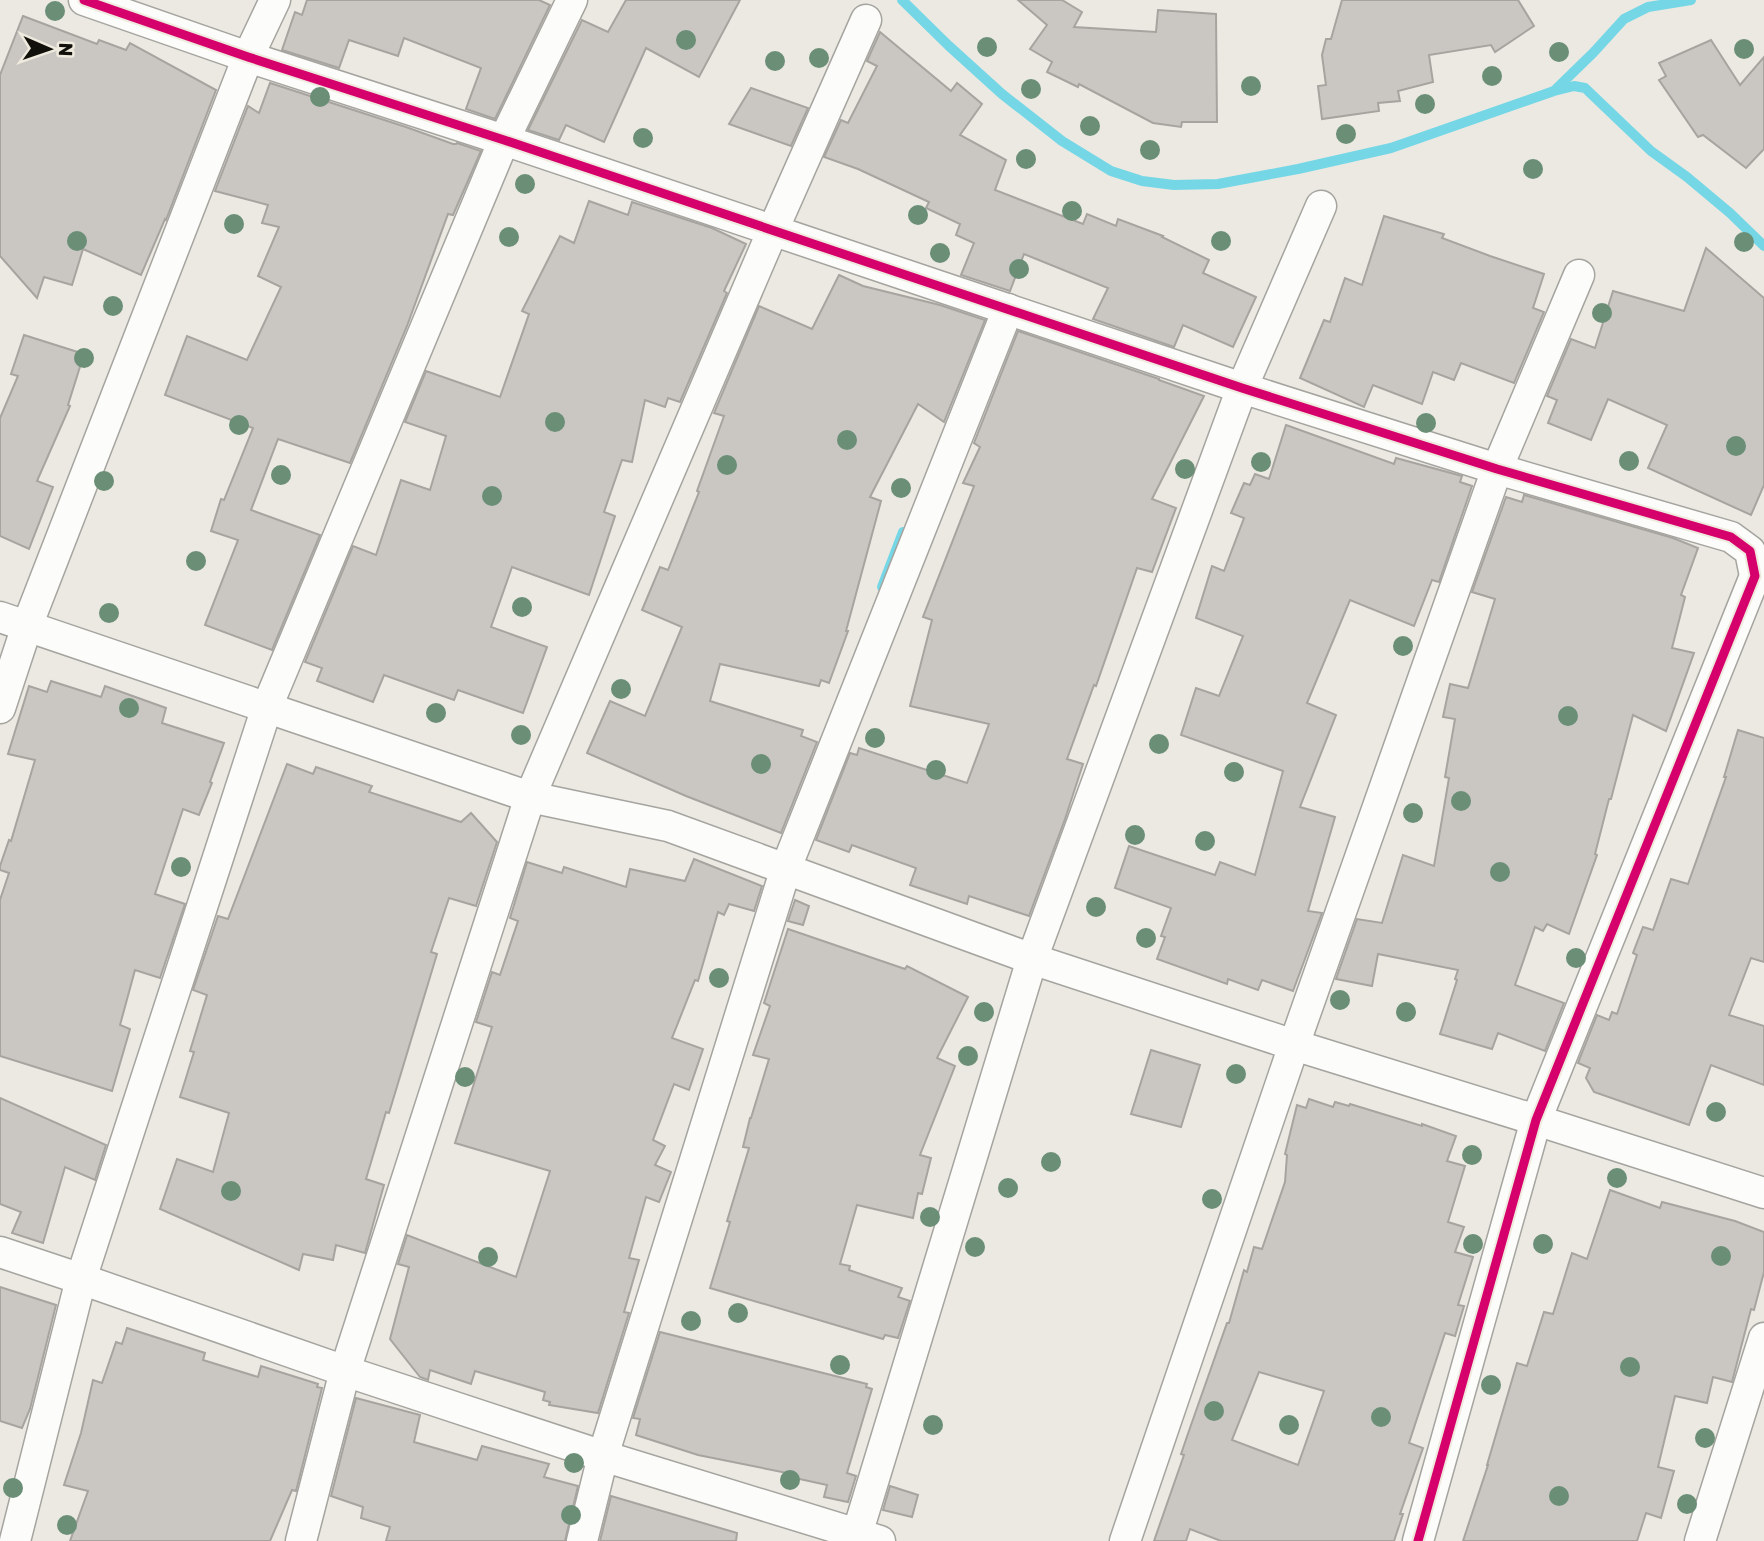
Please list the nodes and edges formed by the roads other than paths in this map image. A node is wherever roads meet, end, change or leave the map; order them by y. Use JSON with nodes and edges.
{"nodes":[{"id":1,"x":84,"y":0,"type":"edge"},
{"id":2,"x":275,"y":0,"type":"edge"},
{"id":3,"x":572,"y":0,"type":"edge"},
{"id":4,"x":866,"y":20,"type":"dead end"},
{"id":5,"x":248,"y":57,"type":"junction"},
{"id":6,"x":504,"y":140,"type":"junction"},
{"id":7,"x":1321,"y":206,"type":"dead end"},
{"id":8,"x":773,"y":230,"type":"junction"},
{"id":9,"x":1579,"y":275,"type":"dead end"},
{"id":10,"x":1008,"y":309,"type":"junction"},
{"id":11,"x":1242,"y":388,"type":"junction"},
{"id":12,"x":1497,"y":469,"type":"junction"},
{"id":13,"x":13,"y":622,"type":"edge"},
{"id":14,"x":267,"y":707,"type":"junction"},
{"id":15,"x":0,"y":708,"type":"edge"},
{"id":16,"x":530,"y":797,"type":"junction"},
{"id":17,"x":786,"y":867,"type":"junction"},
{"id":18,"x":1032,"y":959,"type":"junction"},
{"id":19,"x":1294,"y":1045,"type":"junction"},
{"id":20,"x":1536,"y":1120,"type":"junction"},
{"id":21,"x":1764,"y":1193,"type":"edge"},
{"id":22,"x":0,"y":1252,"type":"edge"},
{"id":23,"x":81,"y":1279,"type":"junction"},
{"id":24,"x":1764,"y":1338,"type":"edge"},
{"id":25,"x":345,"y":1371,"type":"junction"},
{"id":26,"x":603,"y":1456,"type":"junction"},
{"id":27,"x":864,"y":1539,"type":"edge"},
{"id":28,"x":15,"y":1541,"type":"edge"},
{"id":29,"x":301,"y":1541,"type":"edge"},
{"id":30,"x":582,"y":1541,"type":"edge"},
{"id":31,"x":1125,"y":1541,"type":"edge"},
{"id":32,"x":1418,"y":1541,"type":"edge"},
{"id":33,"x":1700,"y":1541,"type":"edge"}],
"edges":[{"from":1,"to":5,"type":"street"},
{"from":2,"to":5,"type":"street"},
{"from":3,"to":6,"type":"street"},
{"from":4,"to":8,"type":"street"},
{"from":5,"to":6,"type":"street"},
{"from":5,"to":13,"type":"street"},
{"from":6,"to":8,"type":"street"},
{"from":6,"to":14,"type":"street"},
{"from":7,"to":11,"type":"street"},
{"from":8,"to":10,"type":"street"},
{"from":8,"to":16,"type":"street"},
{"from":9,"to":12,"type":"street"},
{"from":10,"to":11,"type":"street"},
{"from":10,"to":17,"type":"street"},
{"from":11,"to":12,"type":"street"},
{"from":11,"to":18,"type":"street"},
{"from":12,"to":19,"type":"street"},
{"from":12,"to":20,"type":"street"},
{"from":13,"to":14,"type":"street"},
{"from":13,"to":15,"type":"street"},
{"from":14,"to":16,"type":"street"},
{"from":14,"to":23,"type":"street"},
{"from":16,"to":17,"type":"street"},
{"from":16,"to":25,"type":"street"},
{"from":17,"to":18,"type":"street"},
{"from":17,"to":26,"type":"street"},
{"from":18,"to":19,"type":"street"},
{"from":18,"to":27,"type":"street"},
{"from":19,"to":20,"type":"street"},
{"from":19,"to":31,"type":"street"},
{"from":20,"to":21,"type":"street"},
{"from":20,"to":32,"type":"street"},
{"from":22,"to":23,"type":"street"},
{"from":23,"to":25,"type":"street"},
{"from":23,"to":28,"type":"street"},
{"from":24,"to":33,"type":"street"},
{"from":25,"to":26,"type":"street"},
{"from":25,"to":29,"type":"street"},
{"from":26,"to":27,"type":"street"},
{"from":26,"to":30,"type":"street"}]}
